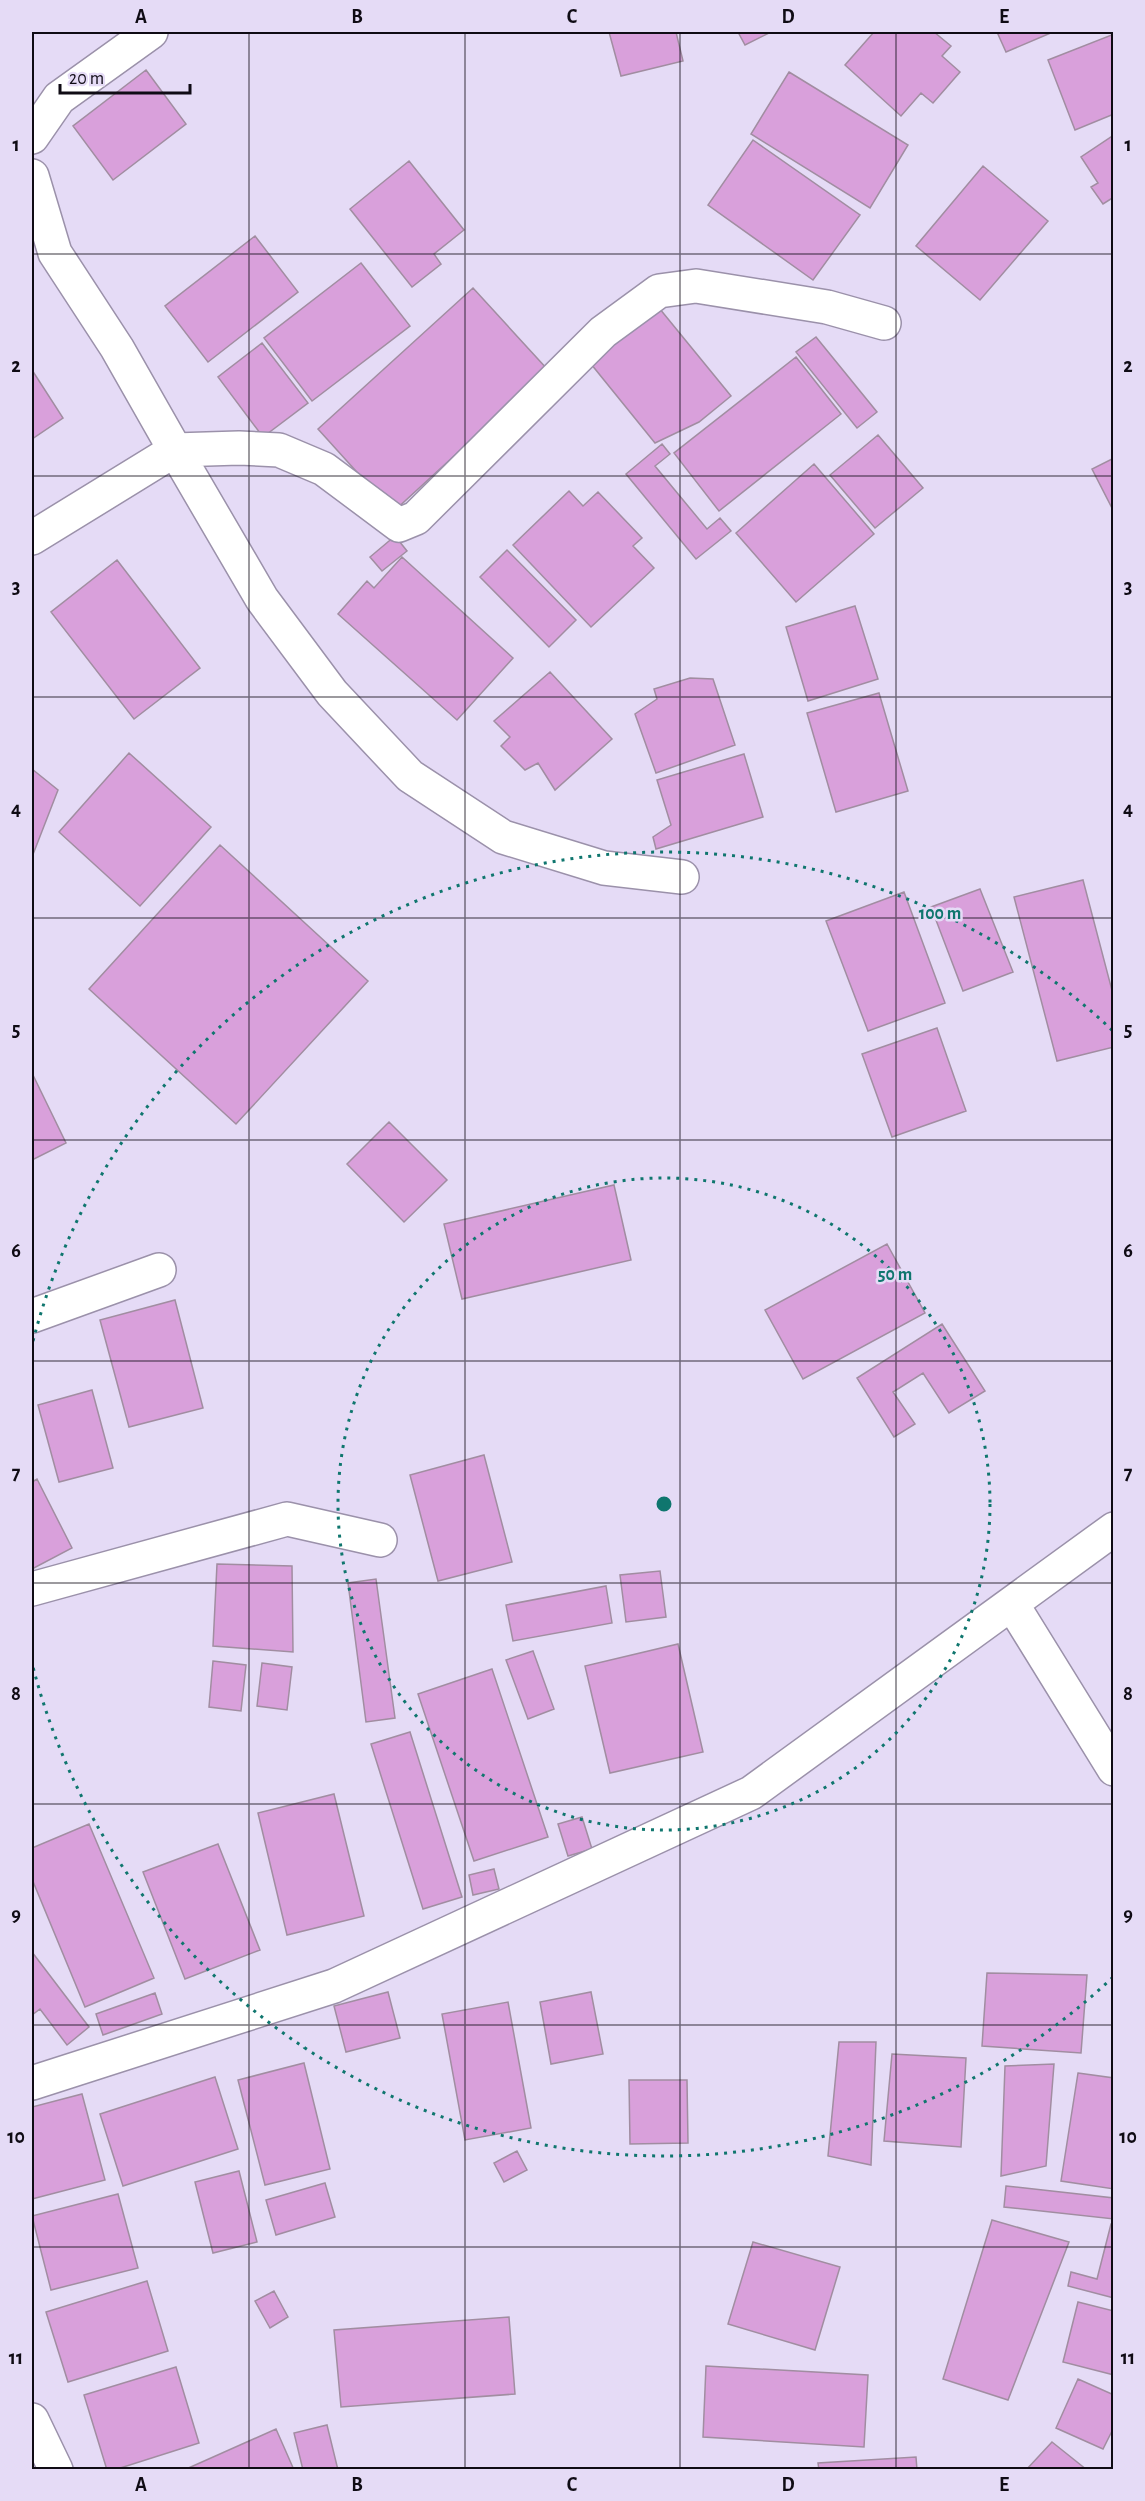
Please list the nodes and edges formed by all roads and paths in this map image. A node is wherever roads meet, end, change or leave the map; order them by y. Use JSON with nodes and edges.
{"nodes":[{"id":1,"x":136,"y":36,"type":"edge"},
{"id":2,"x":32,"y":137,"type":"edge"},
{"id":3,"x":32,"y":176,"type":"edge"},
{"id":4,"x":884,"y":323,"type":"dead end"},
{"id":5,"x":174,"y":450,"type":"junction"},
{"id":6,"x":32,"y":538,"type":"edge"},
{"id":7,"x":682,"y":877,"type":"dead end"},
{"id":8,"x":159,"y":1270,"type":"dead end"},
{"id":9,"x":32,"y":1316,"type":"edge"},
{"id":10,"x":1113,"y":1529,"type":"edge"},
{"id":11,"x":380,"y":1540,"type":"dead end"},
{"id":12,"x":32,"y":1589,"type":"edge"},
{"id":13,"x":1012,"y":1604,"type":"junction"},
{"id":14,"x":1113,"y":1769,"type":"edge"},
{"id":15,"x":32,"y":2083,"type":"edge"},
{"id":16,"x":32,"y":2420,"type":"edge"},
{"id":17,"x":56,"y":2469,"type":"edge"}],
"edges":[{"from":1,"to":2,"type":"street"},
{"from":3,"to":5,"type":"street"},
{"from":4,"to":5,"type":"street"},
{"from":5,"to":6,"type":"street"},
{"from":5,"to":7,"type":"street"},
{"from":8,"to":9,"type":"street"},
{"from":10,"to":13,"type":"street"},
{"from":11,"to":12,"type":"street"},
{"from":13,"to":14,"type":"street"},
{"from":13,"to":15,"type":"street"},
{"from":16,"to":17,"type":"street"}]}
